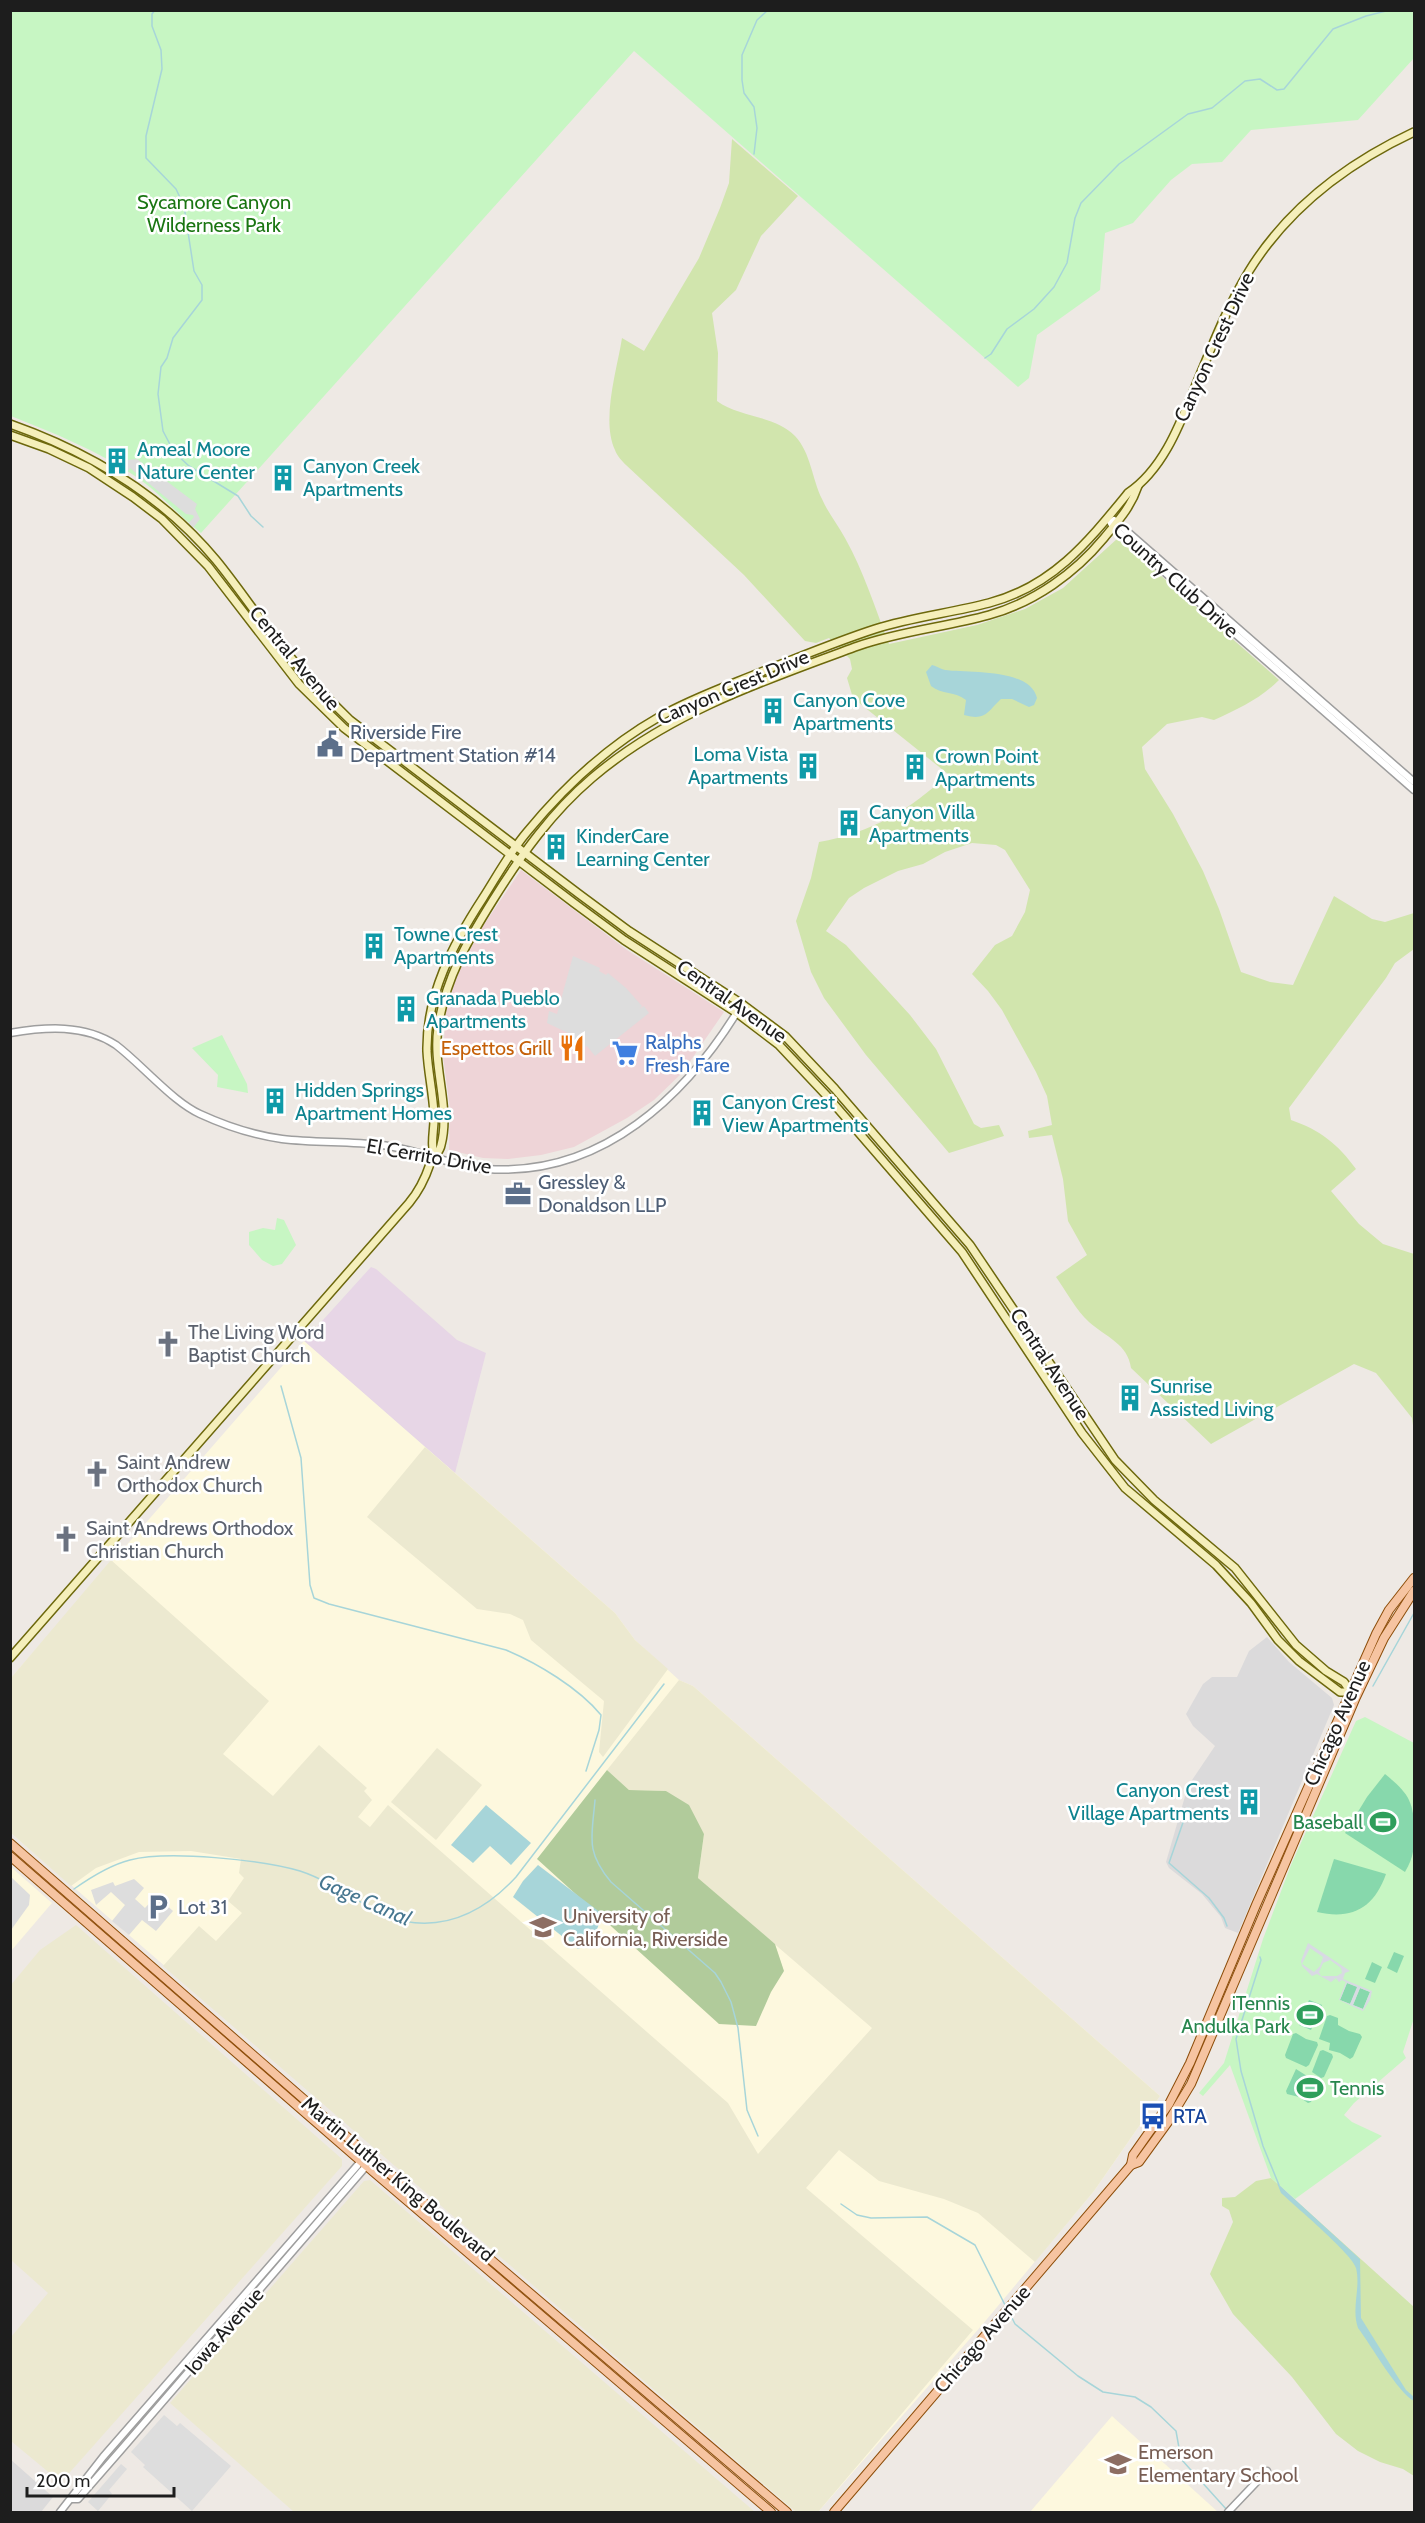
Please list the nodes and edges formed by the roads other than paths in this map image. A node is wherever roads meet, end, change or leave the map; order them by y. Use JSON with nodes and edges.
{"nodes":[{"id":1,"x":1414,"y":132,"type":"edge"},
{"id":2,"x":10,"y":424,"type":"edge"},
{"id":3,"x":10,"y":435,"type":"edge"},
{"id":4,"x":1138,"y":486,"type":"junction"},
{"id":5,"x":1108,"y":518,"type":"junction"},
{"id":6,"x":1116,"y":524,"type":"junction"},
{"id":7,"x":257,"y":615,"type":"junction"},
{"id":8,"x":249,"y":620,"type":"junction"},
{"id":9,"x":1414,"y":782,"type":"edge"},
{"id":10,"x":1414,"y":790,"type":"edge"},
{"id":11,"x":516,"y":847,"type":"junction"},
{"id":12,"x":524,"y":853,"type":"junction"},
{"id":13,"x":511,"y":855,"type":"junction"},
{"id":14,"x":519,"y":861,"type":"junction"},
{"id":15,"x":742,"y":1004,"type":"junction"},
{"id":16,"x":737,"y":1013,"type":"junction"},
{"id":17,"x":10,"y":1033,"type":"edge"},
{"id":18,"x":434,"y":1156,"type":"junction"},
{"id":19,"x":1414,"y":1578,"type":"edge"},
{"id":20,"x":1414,"y":1591,"type":"edge"},
{"id":21,"x":10,"y":1658,"type":"edge"},
{"id":22,"x":1353,"y":1695,"type":"junction"},
{"id":23,"x":10,"y":1843,"type":"edge"},
{"id":24,"x":10,"y":1856,"type":"edge"},
{"id":25,"x":1191,"y":2084,"type":"junction"},
{"id":26,"x":1176,"y":2092,"type":"junction"},
{"id":27,"x":1164,"y":2128,"type":"junction"},
{"id":28,"x":369,"y":2156,"type":"junction"},
{"id":29,"x":364,"y":2164,"type":"junction"},
{"id":30,"x":1131,"y":2165,"type":"junction"},
{"id":31,"x":1267,"y":2471,"type":"dead end"},
{"id":32,"x":1230,"y":2511,"type":"edge"},
{"id":33,"x":60,"y":2512,"type":"edge"},
{"id":34,"x":771,"y":2512,"type":"edge"},
{"id":35,"x":787,"y":2512,"type":"edge"},
{"id":36,"x":834,"y":2512,"type":"edge"}],
"edges":[{"from":1,"to":4,"type":"main road","name":"Canyon Crest Drive"},
{"from":2,"to":7,"type":"main road","name":"Central Avenue"},
{"from":3,"to":8,"type":"main road","name":"Central Avenue"},
{"from":4,"to":5,"type":"main road","name":"Canyon Crest Drive"},
{"from":4,"to":6,"type":"main road","name":"Canyon Crest Drive"},
{"from":5,"to":6,"type":"street","name":"Country Club Drive"},
{"from":5,"to":11,"type":"main road","name":"Canyon Crest Drive"},
{"from":6,"to":9,"type":"street","name":"Country Club Drive"},
{"from":6,"to":10,"type":"street","name":"Country Club Drive"},
{"from":6,"to":12,"type":"main road","name":"Canyon Crest Drive"},
{"from":7,"to":8,"type":"main road"},
{"from":7,"to":11,"type":"main road","name":"Central Avenue"},
{"from":8,"to":13,"type":"main road","name":"Central Avenue"},
{"from":11,"to":12,"type":"main road","name":"Central Avenue"},
{"from":11,"to":13,"type":"main road","name":"Canyon Crest Drive"},
{"from":12,"to":14,"type":"main road","name":"Canyon Crest Drive"},
{"from":12,"to":15,"type":"main road","name":"Central Avenue"},
{"from":13,"to":14,"type":"main road","name":"Central Avenue"},
{"from":13,"to":18,"type":"main road","name":"Canyon Crest Drive"},
{"from":14,"to":16,"type":"main road","name":"Central Avenue"},
{"from":14,"to":18,"type":"main road","name":"Canyon Crest Drive"},
{"from":15,"to":16,"type":"street","name":"El Cerrito Drive"},
{"from":15,"to":22,"type":"main road","name":"Central Avenue"},
{"from":16,"to":18,"type":"street","name":"El Cerrito Drive"},
{"from":16,"to":22,"type":"main road","name":"Central Avenue"},
{"from":17,"to":18,"type":"street","name":"El Cerrito Drive"},
{"from":18,"to":21,"type":"main road","name":"Canyon Crest Drive"},
{"from":19,"to":22,"type":"main road","name":"Chicago Avenue"},
{"from":20,"to":22,"type":"main road","name":"Chicago Avenue"},
{"from":22,"to":25,"type":"main road","name":"Chicago Avenue"},
{"from":22,"to":26,"type":"main road","name":"Chicago Avenue"},
{"from":23,"to":28,"type":"main road","name":"Martin Luther King Boulevard"},
{"from":24,"to":29,"type":"main road","name":"Martin Luther King Boulevard"},
{"from":25,"to":26,"type":"main road"},
{"from":25,"to":27,"type":"main road","name":"Chicago Avenue"},
{"from":26,"to":27,"type":"main road"},
{"from":26,"to":30,"type":"main road","name":"Chicago Avenue"},
{"from":27,"to":30,"type":"main road","name":"Chicago Avenue"},
{"from":28,"to":29,"type":"street","name":"Iowa Avenue"},
{"from":28,"to":35,"type":"main road","name":"Martin Luther King Boulevard"},
{"from":29,"to":33,"type":"street","name":"Iowa Avenue"},
{"from":29,"to":34,"type":"main road","name":"Martin Luther King Boulevard"},
{"from":30,"to":36,"type":"main road","name":"Chicago Avenue"},
{"from":31,"to":32,"type":"street"}]}
